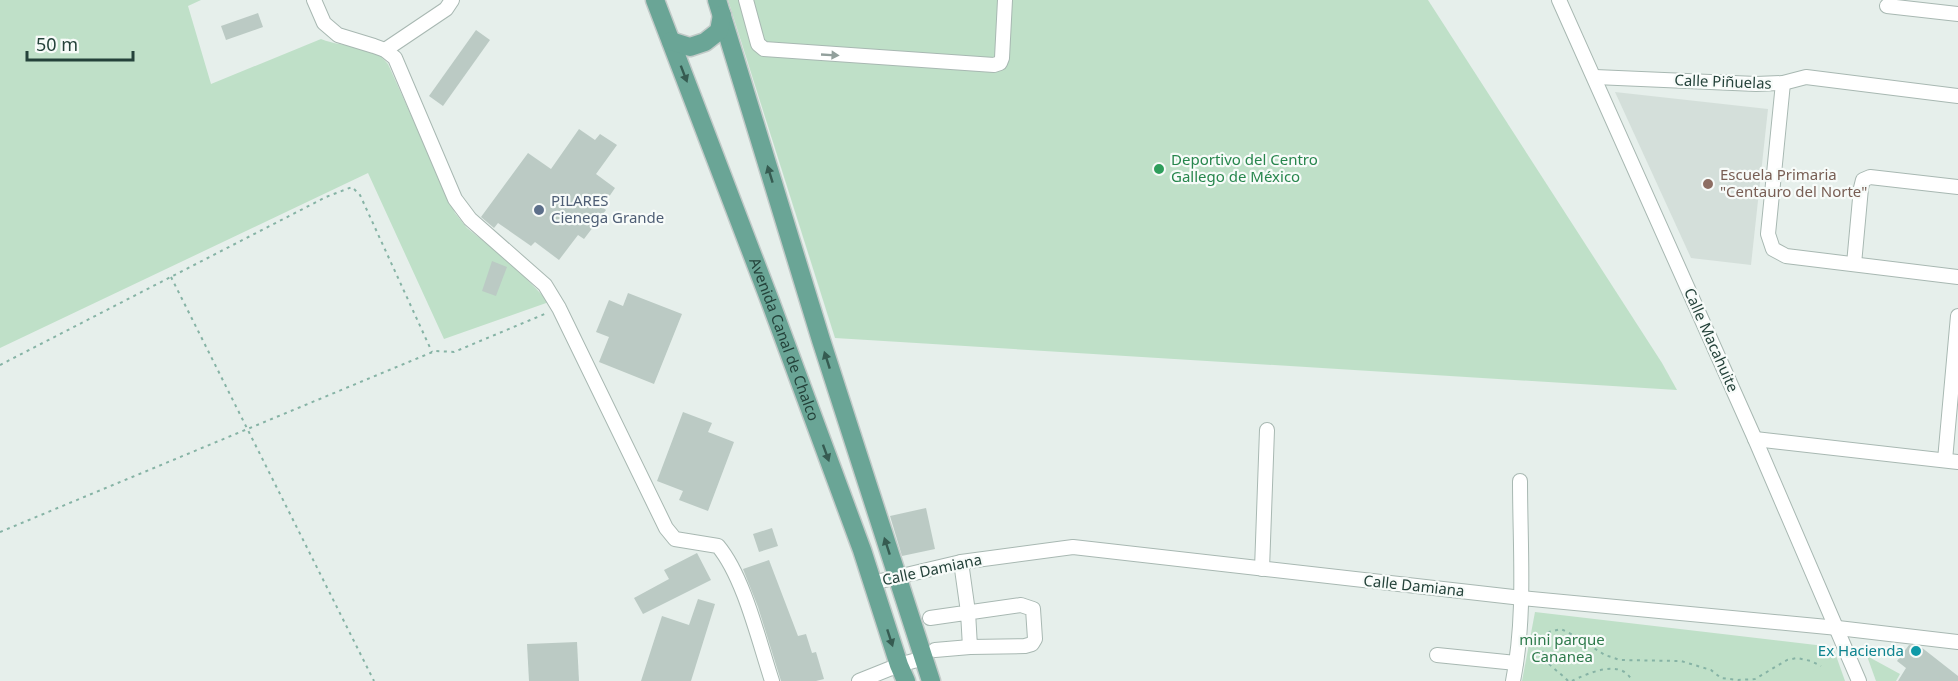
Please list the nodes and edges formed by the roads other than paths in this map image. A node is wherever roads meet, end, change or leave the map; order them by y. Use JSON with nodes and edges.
{"nodes":[{"id":1,"x":314,"y":0,"type":"edge"},
{"id":2,"x":452,"y":0,"type":"edge"},
{"id":3,"x":655,"y":0,"type":"edge"},
{"id":4,"x":746,"y":0,"type":"edge"},
{"id":5,"x":1005,"y":0,"type":"edge"},
{"id":6,"x":1559,"y":0,"type":"edge"},
{"id":7,"x":1887,"y":6,"type":"dead end"},
{"id":8,"x":719,"y":8,"type":"edge"},
{"id":9,"x":1958,"y":14,"type":"edge"},
{"id":10,"x":671,"y":41,"type":"junction"},
{"id":11,"x":385,"y":50,"type":"junction"},
{"id":12,"x":1595,"y":77,"type":"junction"},
{"id":13,"x":1783,"y":83,"type":"junction"},
{"id":14,"x":1958,"y":96,"type":"edge"},
{"id":15,"x":1958,"y":187,"type":"edge"},
{"id":16,"x":1854,"y":264,"type":"junction"},
{"id":17,"x":1958,"y":277,"type":"edge"},
{"id":18,"x":1958,"y":316,"type":"edge"},
{"id":19,"x":1267,"y":430,"type":"dead end"},
{"id":20,"x":1755,"y":439,"type":"junction"},
{"id":21,"x":1951,"y":461,"type":"edge"},
{"id":22,"x":1520,"y":481,"type":"dead end"},
{"id":23,"x":961,"y":562,"type":"junction"},
{"id":24,"x":1262,"y":569,"type":"junction"},
{"id":25,"x":897,"y":577,"type":"junction"},
{"id":26,"x":872,"y":583,"type":"junction"},
{"id":27,"x":1522,"y":598,"type":"junction"},
{"id":28,"x":968,"y":612,"type":"junction"},
{"id":29,"x":930,"y":618,"type":"dead end"},
{"id":30,"x":1838,"y":628,"type":"junction"},
{"id":31,"x":1958,"y":642,"type":"edge"},
{"id":32,"x":970,"y":647,"type":"junction"},
{"id":33,"x":929,"y":654,"type":"junction"},
{"id":34,"x":1437,"y":655,"type":"dead end"},
{"id":35,"x":1516,"y":663,"type":"junction"},
{"id":36,"x":902,"y":673,"type":"edge"},
{"id":37,"x":772,"y":681,"type":"edge"},
{"id":38,"x":859,"y":681,"type":"edge"},
{"id":39,"x":931,"y":681,"type":"edge"},
{"id":40,"x":1513,"y":681,"type":"edge"},
{"id":41,"x":1859,"y":681,"type":"edge"}],
"edges":[{"from":1,"to":11,"type":"street"},
{"from":2,"to":11,"type":"street"},
{"from":3,"to":10,"type":"main road","name":"Avenida Canal de Chalco"},
{"from":4,"to":5,"type":"street","one_way":true},
{"from":6,"to":12,"type":"street","name":"Calle Macahuite"},
{"from":7,"to":9,"type":"street"},
{"from":8,"to":10,"type":"main road"},
{"from":25,"to":8,"type":"main road","name":"Avenida Canal de Chalco","one_way":true},
{"from":10,"to":26,"type":"main road","name":"Avenida Canal de Chalco","one_way":true},
{"from":11,"to":37,"type":"street"},
{"from":12,"to":13,"type":"street","name":"Calle Piñuelas"},
{"from":12,"to":20,"type":"street","name":"Calle Macahuite"},
{"from":13,"to":14,"type":"street"},
{"from":13,"to":16,"type":"street","name":"Calle Piñuelas"},
{"from":15,"to":16,"type":"street"},
{"from":16,"to":17,"type":"street","name":"Calle Piñuelas"},
{"from":18,"to":21,"type":"street"},
{"from":19,"to":24,"type":"street"},
{"from":20,"to":21,"type":"street"},
{"from":20,"to":30,"type":"street","name":"Calle Macahuite"},
{"from":22,"to":27,"type":"street"},
{"from":23,"to":24,"type":"street","name":"Calle Damiana"},
{"from":23,"to":25,"type":"street","name":"Calle Damiana"},
{"from":23,"to":28,"type":"street"},
{"from":24,"to":27,"type":"street","name":"Calle Damiana"},
{"from":25,"to":26,"type":"street","name":"Calle Damiana"},
{"from":25,"to":33,"type":"main road","name":"Avenida Canal de Chalco"},
{"from":26,"to":36,"type":"main road","name":"Avenida Canal de Chalco","one_way":true},
{"from":27,"to":30,"type":"street","name":"Calle Damiana"},
{"from":27,"to":35,"type":"street"},
{"from":28,"to":29,"type":"street"},
{"from":28,"to":32,"type":"street"},
{"from":28,"to":32,"type":"street"},
{"from":30,"to":31,"type":"street","name":"Calle Damiana"},
{"from":30,"to":41,"type":"street","name":"Calle Macahuite"},
{"from":32,"to":33,"type":"street"},
{"from":33,"to":36,"type":"street"},
{"from":33,"to":39,"type":"main road","name":"Avenida Canal de Chalco"},
{"from":34,"to":35,"type":"street"},
{"from":35,"to":40,"type":"street"},
{"from":36,"to":38,"type":"street"}]}
